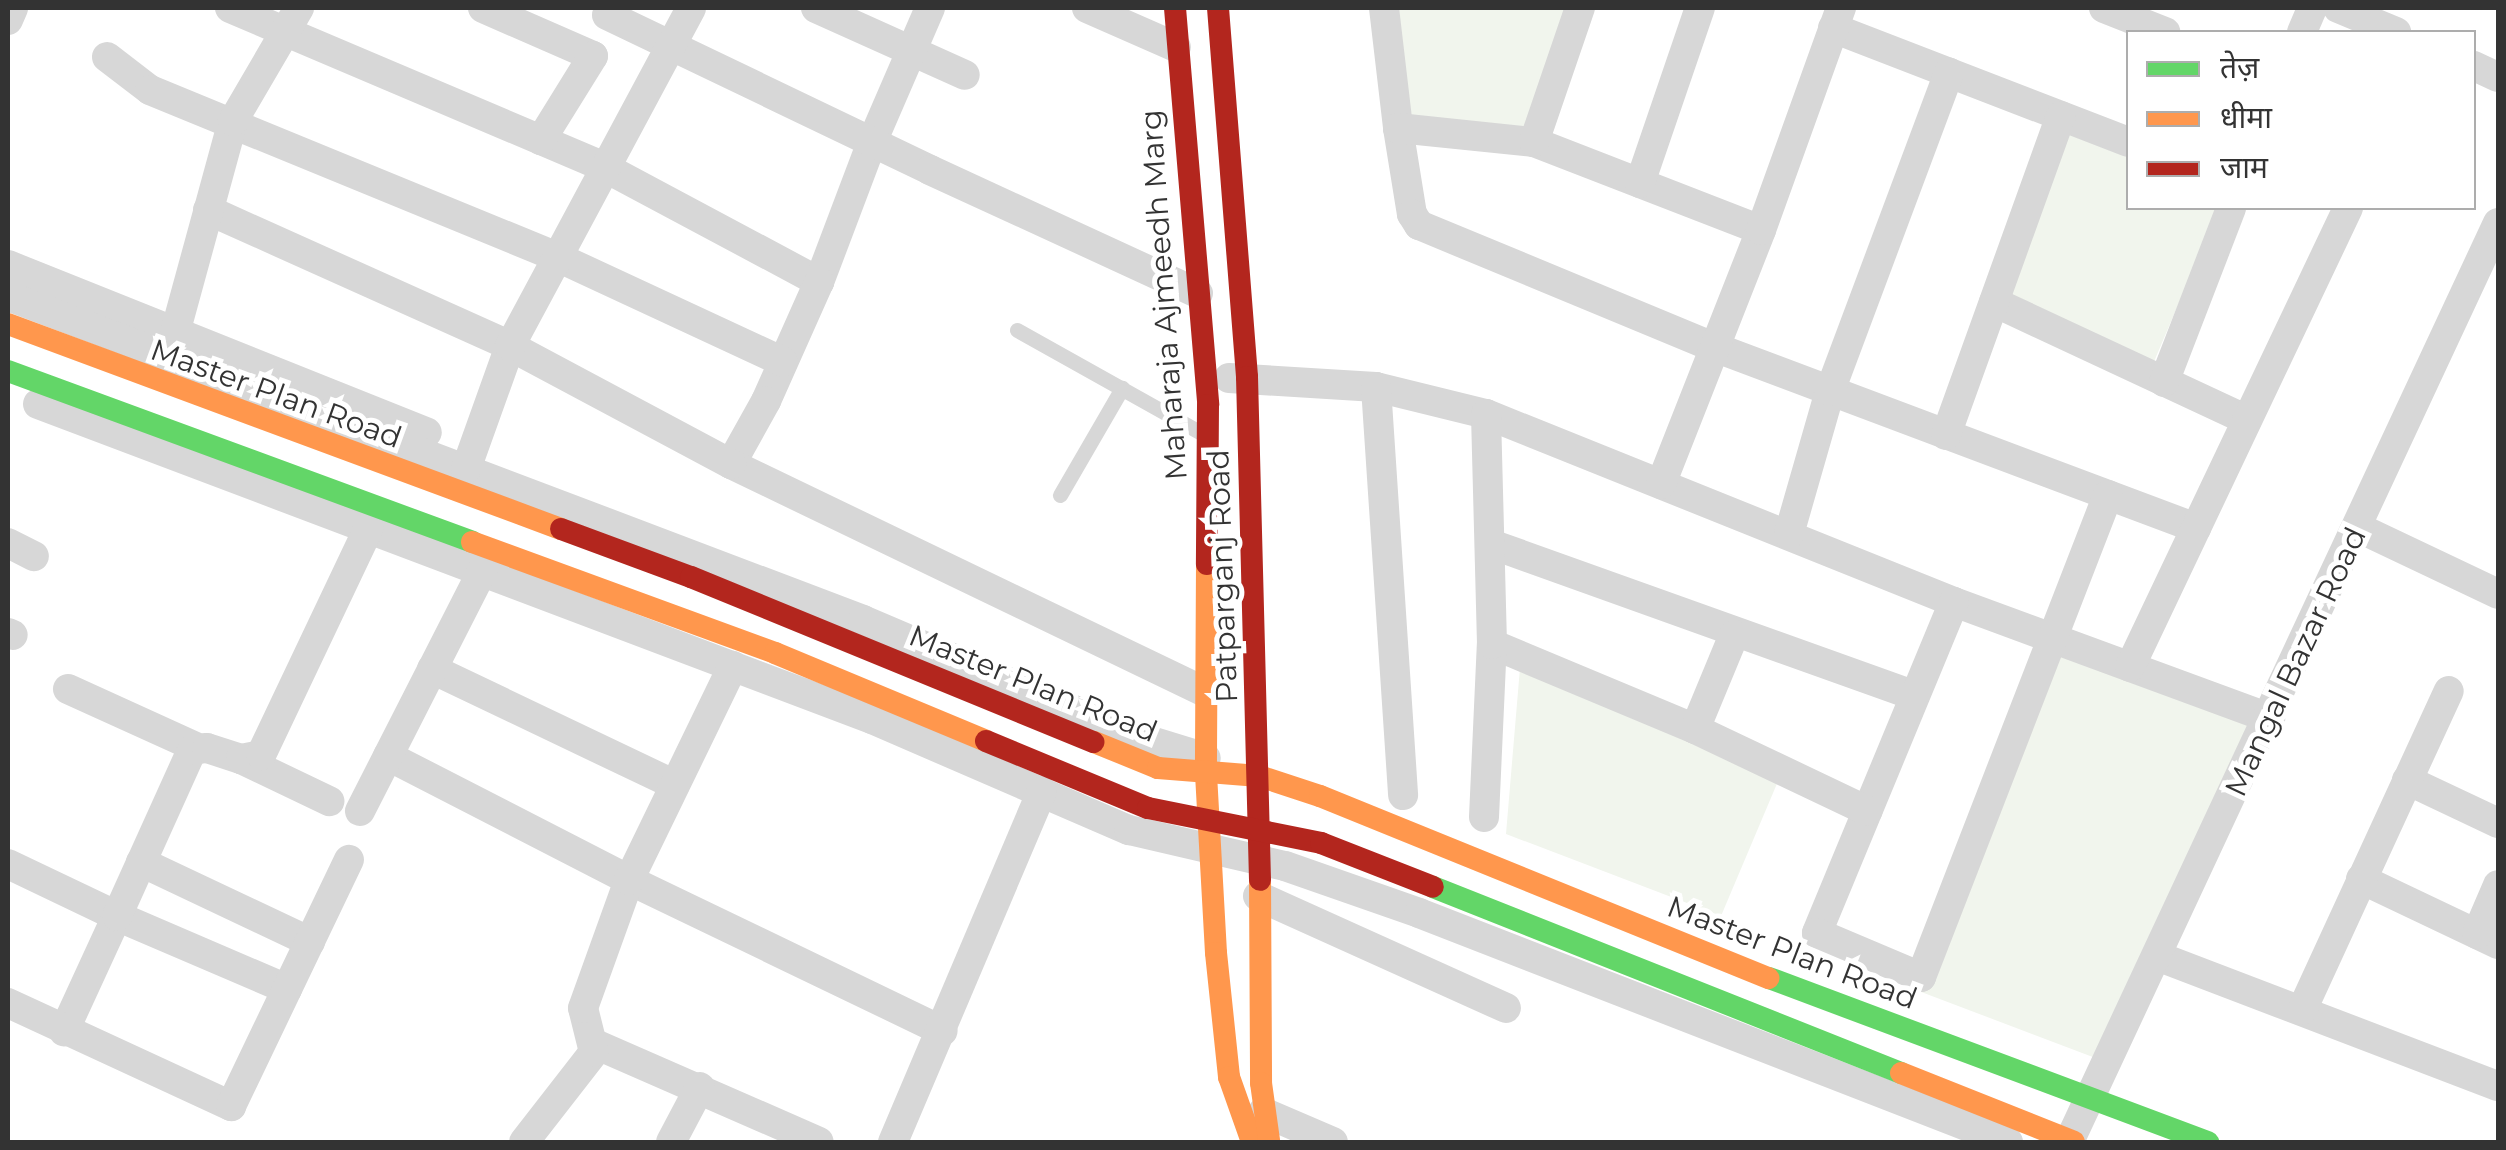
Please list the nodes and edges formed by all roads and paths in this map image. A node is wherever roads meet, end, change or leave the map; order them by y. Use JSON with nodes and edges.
{"nodes":[{"id":1,"x":13,"y":8,"type":"edge"},
{"id":2,"x":230,"y":8,"type":"edge"},
{"id":3,"x":483,"y":8,"type":"edge"},
{"id":4,"x":691,"y":8,"type":"edge"},
{"id":5,"x":816,"y":8,"type":"edge"},
{"id":6,"x":930,"y":8,"type":"edge"},
{"id":7,"x":1088,"y":8,"type":"edge"},
{"id":8,"x":1175,"y":8,"type":"edge"},
{"id":9,"x":1218,"y":8,"type":"edge"},
{"id":10,"x":1384,"y":8,"type":"edge"},
{"id":11,"x":1580,"y":8,"type":"edge"},
{"id":12,"x":1700,"y":8,"type":"edge"},
{"id":13,"x":2104,"y":8,"type":"edge"},
{"id":14,"x":2338,"y":8,"type":"edge"},
{"id":15,"x":607,"y":14,"type":"dead end"},
{"id":16,"x":864,"y":18,"type":"edge"},
{"id":17,"x":1837,"y":18,"type":"edge"},
{"id":18,"x":293,"y":19,"type":"edge"},
{"id":19,"x":8,"y":20,"type":"edge"},
{"id":20,"x":2160,"y":30,"type":"edge"},
{"id":21,"x":2391,"y":30,"type":"edge"},
{"id":22,"x":672,"y":46,"type":"junction"},
{"id":23,"x":1176,"y":47,"type":"junction"},
{"id":24,"x":910,"y":54,"type":"junction"},
{"id":25,"x":107,"y":57,"type":"dead end"},
{"id":26,"x":1949,"y":72,"type":"junction"},
{"id":27,"x":965,"y":75,"type":"dead end"},
{"id":28,"x":2061,"y":116,"type":"junction"},
{"id":29,"x":233,"y":121,"type":"junction"},
{"id":30,"x":1398,"y":128,"type":"junction"},
{"id":31,"x":542,"y":140,"type":"junction"},
{"id":32,"x":2126,"y":141,"type":"edge"},
{"id":33,"x":872,"y":142,"type":"junction"},
{"id":34,"x":1534,"y":142,"type":"junction"},
{"id":35,"x":604,"y":167,"type":"junction"},
{"id":36,"x":1640,"y":182,"type":"junction"},
{"id":37,"x":208,"y":210,"type":"junction"},
{"id":38,"x":2230,"y":210,"type":"edge"},
{"id":39,"x":2347,"y":210,"type":"edge"},
{"id":40,"x":2498,"y":223,"type":"edge"},
{"id":41,"x":1761,"y":230,"type":"junction"},
{"id":42,"x":555,"y":256,"type":"junction"},
{"id":43,"x":8,"y":265,"type":"edge"},
{"id":44,"x":819,"y":282,"type":"junction"},
{"id":45,"x":1198,"y":293,"type":"junction"},
{"id":46,"x":8,"y":296,"type":"edge"},
{"id":47,"x":1994,"y":302,"type":"junction"},
{"id":48,"x":8,"y":324,"type":"edge"},
{"id":49,"x":1017,"y":330,"type":"dead end"},
{"id":50,"x":175,"y":333,"type":"junction"},
{"id":51,"x":510,"y":346,"type":"junction"},
{"id":52,"x":1714,"y":347,"type":"junction"},
{"id":53,"x":783,"y":362,"type":"junction"},
{"id":54,"x":8,"y":371,"type":"edge"},
{"id":55,"x":1247,"y":377,"type":"junction"},
{"id":56,"x":1206,"y":380,"type":"junction"},
{"id":57,"x":2164,"y":382,"type":"junction"},
{"id":58,"x":1376,"y":387,"type":"junction"},
{"id":59,"x":1122,"y":388,"type":"junction"},
{"id":60,"x":1830,"y":391,"type":"junction"},
{"id":61,"x":8,"y":392,"type":"edge"},
{"id":62,"x":1486,"y":414,"type":"junction"},
{"id":63,"x":2247,"y":420,"type":"junction"},
{"id":64,"x":1946,"y":434,"type":"junction"},
{"id":65,"x":1208,"y":436,"type":"junction"},
{"id":66,"x":469,"y":460,"type":"junction"},
{"id":67,"x":731,"y":464,"type":"junction"},
{"id":68,"x":1661,"y":484,"type":"junction"},
{"id":69,"x":1060,"y":495,"type":"dead end"},
{"id":70,"x":2108,"y":495,"type":"junction"},
{"id":71,"x":369,"y":528,"type":"junction"},
{"id":72,"x":2196,"y":528,"type":"junction"},
{"id":73,"x":2359,"y":528,"type":"junction"},
{"id":74,"x":1790,"y":534,"type":"junction"},
{"id":75,"x":1491,"y":544,"type":"junction"},
{"id":76,"x":483,"y":570,"type":"junction"},
{"id":77,"x":2496,"y":587,"type":"edge"},
{"id":78,"x":1954,"y":602,"type":"junction"},
{"id":79,"x":1734,"y":635,"type":"junction"},
{"id":80,"x":2050,"y":638,"type":"junction"},
{"id":81,"x":1492,"y":644,"type":"junction"},
{"id":82,"x":733,"y":666,"type":"junction"},
{"id":83,"x":2130,"y":666,"type":"junction"},
{"id":84,"x":432,"y":670,"type":"junction"},
{"id":85,"x":68,"y":690,"type":"dead end"},
{"id":86,"x":2450,"y":691,"type":"dead end"},
{"id":87,"x":1207,"y":693,"type":"junction"},
{"id":88,"x":1915,"y":696,"type":"junction"},
{"id":89,"x":2270,"y":718,"type":"junction"},
{"id":90,"x":1695,"y":730,"type":"junction"},
{"id":91,"x":198,"y":748,"type":"junction"},
{"id":92,"x":388,"y":756,"type":"junction"},
{"id":93,"x":241,"y":758,"type":"junction"},
{"id":94,"x":1206,"y":766,"type":"junction"},
{"id":95,"x":1259,"y":776,"type":"junction"},
{"id":96,"x":2406,"y":780,"type":"junction"},
{"id":97,"x":675,"y":785,"type":"junction"},
{"id":98,"x":1042,"y":791,"type":"junction"},
{"id":99,"x":1403,"y":794,"type":"dead end"},
{"id":100,"x":329,"y":802,"type":"dead end"},
{"id":101,"x":360,"y":811,"type":"dead end"},
{"id":102,"x":1868,"y":811,"type":"junction"},
{"id":103,"x":1484,"y":817,"type":"dead end"},
{"id":104,"x":2498,"y":823,"type":"edge"},
{"id":105,"x":1258,"y":830,"type":"junction"},
{"id":106,"x":1210,"y":834,"type":"junction"},
{"id":107,"x":350,"y":860,"type":"dead end"},
{"id":108,"x":1258,"y":860,"type":"junction"},
{"id":109,"x":141,"y":862,"type":"junction"},
{"id":110,"x":8,"y":864,"type":"edge"},
{"id":111,"x":2362,"y":879,"type":"junction"},
{"id":112,"x":629,"y":880,"type":"junction"},
{"id":113,"x":2498,"y":885,"type":"edge"},
{"id":114,"x":1258,"y":896,"type":"junction"},
{"id":115,"x":116,"y":916,"type":"junction"},
{"id":116,"x":2488,"y":939,"type":"edge"},
{"id":117,"x":310,"y":942,"type":"junction"},
{"id":118,"x":2156,"y":956,"type":"junction"},
{"id":119,"x":287,"y":989,"type":"junction"},
{"id":120,"x":8,"y":1004,"type":"edge"},
{"id":121,"x":1506,"y":1008,"type":"dead end"},
{"id":122,"x":2302,"y":1010,"type":"junction"},
{"id":123,"x":64,"y":1030,"type":"junction"},
{"id":124,"x":943,"y":1031,"type":"junction"},
{"id":125,"x":595,"y":1044,"type":"junction"},
{"id":126,"x":700,"y":1086,"type":"junction"},
{"id":127,"x":2498,"y":1086,"type":"edge"},
{"id":128,"x":2089,"y":1098,"type":"junction"},
{"id":129,"x":1263,"y":1112,"type":"junction"},
{"id":130,"x":787,"y":1136,"type":"edge"},
{"id":131,"x":524,"y":1142,"type":"edge"},
{"id":132,"x":672,"y":1142,"type":"edge"},
{"id":133,"x":819,"y":1142,"type":"edge"},
{"id":134,"x":893,"y":1142,"type":"edge"},
{"id":135,"x":1252,"y":1142,"type":"edge"},
{"id":136,"x":1269,"y":1142,"type":"edge"},
{"id":137,"x":1333,"y":1142,"type":"edge"},
{"id":138,"x":2008,"y":1142,"type":"edge"},
{"id":139,"x":2071,"y":1142,"type":"edge"},
{"id":140,"x":2208,"y":1142,"type":"edge"}],
"edges":[{"from":1,"to":19,"type":"street"},
{"from":2,"to":18,"type":"street"},
{"from":3,"to":31,"type":"street"},
{"from":4,"to":22,"type":"street"},
{"from":5,"to":16,"type":"street"},
{"from":6,"to":24,"type":"street"},
{"from":7,"to":23,"type":"street"},
{"from":8,"to":23,"type":"main road","name":"Maharaja Ajmeedh Marg"},
{"from":9,"to":55,"type":"main road","name":"Patparganj Road"},
{"from":10,"to":30,"type":"street"},
{"from":11,"to":34,"type":"street"},
{"from":12,"to":36,"type":"street"},
{"from":13,"to":20,"type":"street"},
{"from":14,"to":21,"type":"street"},
{"from":15,"to":22,"type":"street"},
{"from":16,"to":24,"type":"street"},
{"from":17,"to":26,"type":"street"},
{"from":17,"to":41,"type":"street"},
{"from":18,"to":29,"type":"street"},
{"from":18,"to":31,"type":"street"},
{"from":22,"to":33,"type":"street"},
{"from":22,"to":35,"type":"street"},
{"from":23,"to":45,"type":"main road","name":"Maharaja Ajmeedh Marg"},
{"from":24,"to":27,"type":"street"},
{"from":24,"to":33,"type":"street"},
{"from":25,"to":29,"type":"street"},
{"from":26,"to":28,"type":"street"},
{"from":26,"to":60,"type":"street"},
{"from":28,"to":32,"type":"street"},
{"from":28,"to":47,"type":"street"},
{"from":29,"to":37,"type":"street"},
{"from":29,"to":42,"type":"street"},
{"from":30,"to":34,"type":"street"},
{"from":30,"to":52,"type":"street"},
{"from":31,"to":35,"type":"street"},
{"from":33,"to":44,"type":"street"},
{"from":33,"to":45,"type":"street"},
{"from":34,"to":36,"type":"street"},
{"from":35,"to":42,"type":"street"},
{"from":35,"to":44,"type":"street"},
{"from":36,"to":41,"type":"street"},
{"from":37,"to":50,"type":"street"},
{"from":37,"to":51,"type":"street"},
{"from":38,"to":57,"type":"street"},
{"from":39,"to":63,"type":"street"},
{"from":40,"to":73,"type":"street","name":"Mangal Bazar Road"},
{"from":41,"to":52,"type":"street"},
{"from":42,"to":51,"type":"street"},
{"from":42,"to":53,"type":"street"},
{"from":43,"to":50,"type":"street"},
{"from":44,"to":53,"type":"street"},
{"from":45,"to":56,"type":"main road","name":"Maharaja Ajmeedh Marg"},
{"from":46,"to":66,"type":"street"},
{"from":47,"to":57,"type":"street"},
{"from":47,"to":64,"type":"street"},
{"from":48,"to":94,"type":"main road","name":"Master Plan Road"},
{"from":49,"to":59,"type":"lane"},
{"from":50,"to":66,"type":"street"},
{"from":51,"to":66,"type":"street"},
{"from":51,"to":67,"type":"street"},
{"from":52,"to":60,"type":"street"},
{"from":52,"to":68,"type":"street"},
{"from":53,"to":67,"type":"street"},
{"from":54,"to":106,"type":"main road"},
{"from":55,"to":56,"type":"street"},
{"from":55,"to":58,"type":"street"},
{"from":55,"to":95,"type":"main road","name":"Patparganj Road"},
{"from":56,"to":65,"type":"main road","name":"Maharaja Ajmeedh Marg"},
{"from":57,"to":63,"type":"street"},
{"from":58,"to":62,"type":"street"},
{"from":58,"to":99,"type":"street"},
{"from":59,"to":65,"type":"lane"},
{"from":59,"to":69,"type":"lane"},
{"from":60,"to":64,"type":"street"},
{"from":60,"to":74,"type":"street"},
{"from":61,"to":71,"type":"street"},
{"from":62,"to":68,"type":"street"},
{"from":62,"to":75,"type":"street"},
{"from":63,"to":72,"type":"street"},
{"from":64,"to":70,"type":"street"},
{"from":65,"to":87,"type":"main road","name":"Maharaja Ajmeedh Marg"},
{"from":66,"to":94,"type":"street"},
{"from":67,"to":87,"type":"street"},
{"from":68,"to":74,"type":"street"},
{"from":70,"to":72,"type":"street"},
{"from":70,"to":80,"type":"street"},
{"from":71,"to":76,"type":"street"},
{"from":71,"to":93,"type":"street"},
{"from":72,"to":83,"type":"street"},
{"from":73,"to":77,"type":"street"},
{"from":73,"to":89,"type":"street","name":"Mangal Bazar Road"},
{"from":74,"to":78,"type":"street"},
{"from":75,"to":79,"type":"street"},
{"from":75,"to":81,"type":"street"},
{"from":76,"to":82,"type":"street"},
{"from":76,"to":84,"type":"street"},
{"from":78,"to":80,"type":"street"},
{"from":78,"to":88,"type":"street"},
{"from":79,"to":88,"type":"street"},
{"from":79,"to":90,"type":"street"},
{"from":80,"to":83,"type":"street"},
{"from":80,"to":102,"type":"street"},
{"from":81,"to":90,"type":"street"},
{"from":81,"to":103,"type":"street"},
{"from":82,"to":97,"type":"street"},
{"from":82,"to":98,"type":"street"},
{"from":83,"to":89,"type":"street"},
{"from":84,"to":92,"type":"street"},
{"from":84,"to":97,"type":"street"},
{"from":85,"to":91,"type":"street"},
{"from":86,"to":96,"type":"street"},
{"from":87,"to":94,"type":"main road","name":"Maharaja Ajmeedh Marg"},
{"from":88,"to":102,"type":"street"},
{"from":89,"to":118,"type":"street","name":"Mangal Bazar Road"},
{"from":90,"to":102,"type":"street"},
{"from":91,"to":93,"type":"street"},
{"from":91,"to":109,"type":"street"},
{"from":92,"to":101,"type":"street"},
{"from":92,"to":112,"type":"street"},
{"from":93,"to":100,"type":"street"},
{"from":94,"to":95,"type":"main road","name":"Master Plan Road"},
{"from":94,"to":106,"type":"main road","name":"Maharaja Ajmeedh Marg"},
{"from":95,"to":105,"type":"main road","name":"Patparganj Road"},
{"from":95,"to":128,"type":"main road","name":"Master Plan Road"},
{"from":96,"to":104,"type":"street"},
{"from":96,"to":111,"type":"street"},
{"from":97,"to":112,"type":"street"},
{"from":98,"to":106,"type":"street"},
{"from":98,"to":124,"type":"street"},
{"from":105,"to":106,"type":"main road"},
{"from":105,"to":108,"type":"main road","name":"Patparganj Road"},
{"from":105,"to":139,"type":"main road"},
{"from":106,"to":108,"type":"street"},
{"from":106,"to":135,"type":"main road"},
{"from":107,"to":117,"type":"street"},
{"from":108,"to":114,"type":"main road","name":"Patparganj Road"},
{"from":108,"to":138,"type":"street"},
{"from":109,"to":115,"type":"street"},
{"from":109,"to":117,"type":"street"},
{"from":110,"to":115,"type":"street"},
{"from":111,"to":116,"type":"street"},
{"from":111,"to":122,"type":"street"},
{"from":112,"to":124,"type":"street"},
{"from":112,"to":125,"type":"street"},
{"from":113,"to":116,"type":"street"},
{"from":114,"to":121,"type":"street"},
{"from":114,"to":129,"type":"main road","name":"Patparganj Road"},
{"from":115,"to":119,"type":"street"},
{"from":115,"to":123,"type":"street"},
{"from":117,"to":119,"type":"street"},
{"from":118,"to":122,"type":"street"},
{"from":118,"to":128,"type":"street","name":"Mangal Bazar Road"},
{"from":119,"to":123,"type":"street"},
{"from":120,"to":123,"type":"street"},
{"from":122,"to":127,"type":"street"},
{"from":124,"to":134,"type":"street"},
{"from":125,"to":126,"type":"street"},
{"from":125,"to":131,"type":"street"},
{"from":126,"to":130,"type":"street"},
{"from":126,"to":132,"type":"street"},
{"from":128,"to":139,"type":"street","name":"Mangal Bazar Road"},
{"from":128,"to":140,"type":"main road","name":"Master Plan Road"},
{"from":129,"to":136,"type":"main road","name":"Patparganj Road"},
{"from":129,"to":137,"type":"street"},
{"from":130,"to":133,"type":"street"}]}
